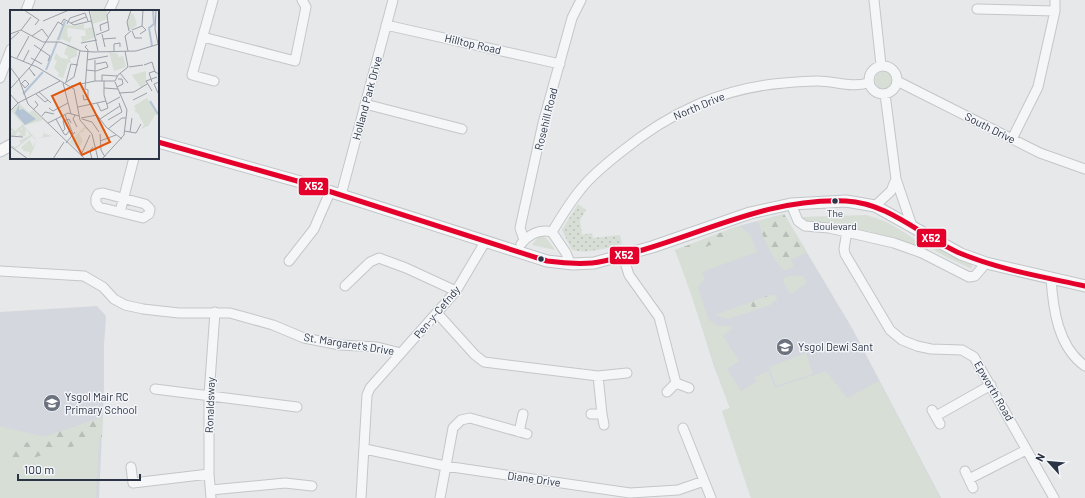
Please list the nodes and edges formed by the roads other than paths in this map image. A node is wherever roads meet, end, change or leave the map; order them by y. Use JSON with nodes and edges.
{"nodes":[{"id":1,"x":30,"y":0,"type":"edge"},
{"id":2,"x":114,"y":0,"type":"edge"},
{"id":3,"x":213,"y":0,"type":"edge"},
{"id":4,"x":302,"y":0,"type":"edge"},
{"id":5,"x":393,"y":0,"type":"edge"},
{"id":6,"x":581,"y":0,"type":"edge"},
{"id":7,"x":874,"y":0,"type":"edge"},
{"id":8,"x":1055,"y":0,"type":"edge"},
{"id":9,"x":977,"y":8,"type":"dead end"},
{"id":10,"x":26,"y":10,"type":"edge"},
{"id":11,"x":109,"y":10,"type":"edge"},
{"id":12,"x":1055,"y":11,"type":"junction"},
{"id":13,"x":386,"y":25,"type":"junction"},
{"id":14,"x":203,"y":37,"type":"junction"},
{"id":15,"x":10,"y":52,"type":"edge"},
{"id":16,"x":560,"y":64,"type":"junction"},
{"id":17,"x":881,"y":65,"type":"junction"},
{"id":18,"x":0,"y":78,"type":"edge"},
{"id":19,"x":214,"y":81,"type":"dead end"},
{"id":20,"x":897,"y":81,"type":"junction"},
{"id":21,"x":868,"y":83,"type":"junction"},
{"id":22,"x":885,"y":94,"type":"junction"},
{"id":23,"x":365,"y":104,"type":"junction"},
{"id":24,"x":462,"y":128,"type":"dead end"},
{"id":25,"x":1012,"y":139,"type":"junction"},
{"id":26,"x":159,"y":142,"type":"edge"},
{"id":27,"x":10,"y":146,"type":"edge"},
{"id":28,"x":0,"y":151,"type":"edge"},
{"id":29,"x":134,"y":159,"type":"edge"},
{"id":30,"x":1085,"y":169,"type":"edge"},
{"id":31,"x":896,"y":179,"type":"junction"},
{"id":32,"x":330,"y":192,"type":"junction"},
{"id":33,"x":341,"y":195,"type":"junction"},
{"id":34,"x":124,"y":198,"type":"junction"},
{"id":35,"x":791,"y":204,"type":"junction"},
{"id":36,"x":875,"y":206,"type":"junction"},
{"id":37,"x":120,"y":212,"type":"junction"},
{"id":38,"x":912,"y":226,"type":"junction"},
{"id":39,"x":847,"y":231,"type":"junction"},
{"id":40,"x":552,"y":232,"type":"junction"},
{"id":41,"x":524,"y":240,"type":"junction"},
{"id":42,"x":485,"y":242,"type":"junction"},
{"id":43,"x":514,"y":252,"type":"junction"},
{"id":44,"x":622,"y":256,"type":"junction"},
{"id":45,"x":289,"y":261,"type":"dead end"},
{"id":46,"x":986,"y":263,"type":"junction"},
{"id":47,"x":570,"y":264,"type":"junction"},
{"id":48,"x":0,"y":271,"type":"edge"},
{"id":49,"x":1051,"y":278,"type":"junction"},
{"id":50,"x":344,"y":286,"type":"dead end"},
{"id":51,"x":1085,"y":286,"type":"edge"},
{"id":52,"x":456,"y":291,"type":"junction"},
{"id":53,"x":216,"y":312,"type":"junction"},
{"id":54,"x":437,"y":313,"type":"junction"},
{"id":55,"x":401,"y":353,"type":"junction"},
{"id":56,"x":1085,"y":366,"type":"edge"},
{"id":57,"x":627,"y":373,"type":"dead end"},
{"id":58,"x":598,"y":376,"type":"junction"},
{"id":59,"x":676,"y":382,"type":"junction"},
{"id":60,"x":991,"y":386,"type":"junction"},
{"id":61,"x":689,"y":388,"type":"dead end"},
{"id":62,"x":155,"y":389,"type":"dead end"},
{"id":63,"x":667,"y":392,"type":"dead end"},
{"id":64,"x":209,"y":395,"type":"junction"},
{"id":65,"x":297,"y":407,"type":"dead end"},
{"id":66,"x":523,"y":414,"type":"dead end"},
{"id":67,"x":591,"y":414,"type":"dead end"},
{"id":68,"x":602,"y":414,"type":"junction"},
{"id":69,"x":936,"y":417,"type":"dead end"},
{"id":70,"x":604,"y":424,"type":"dead end"},
{"id":71,"x":683,"y":428,"type":"dead end"},
{"id":72,"x":365,"y":449,"type":"junction"},
{"id":73,"x":1026,"y":450,"type":"junction"},
{"id":74,"x":445,"y":466,"type":"junction"},
{"id":75,"x":131,"y":467,"type":"dead end"},
{"id":76,"x":209,"y":474,"type":"junction"},
{"id":77,"x":704,"y":481,"type":"junction"},
{"id":78,"x":312,"y":486,"type":"dead end"},
{"id":79,"x":973,"y":488,"type":"dead end"},
{"id":80,"x":211,"y":494,"type":"edge"},
{"id":81,"x":631,"y":496,"type":"edge"},
{"id":82,"x":361,"y":498,"type":"edge"},
{"id":83,"x":440,"y":498,"type":"edge"},
{"id":84,"x":711,"y":498,"type":"edge"},
{"id":85,"x":1054,"y":498,"type":"edge"}],
"edges":[{"from":1,"to":10,"type":"street"},
{"from":2,"to":11,"type":"street"},
{"from":3,"to":14,"type":"street"},
{"from":4,"to":14,"type":"street"},
{"from":5,"to":13,"type":"street","name":"Holland Park Drive"},
{"from":6,"to":16,"type":"street","name":"Rosehill Road"},
{"from":7,"to":17,"type":"street"},
{"from":8,"to":12,"type":"street"},
{"from":9,"to":12,"type":"street"},
{"from":12,"to":25,"type":"street"},
{"from":13,"to":16,"type":"street","name":"Hilltop Road"},
{"from":13,"to":23,"type":"street","name":"Holland Park Drive"},
{"from":14,"to":19,"type":"street"},
{"from":15,"to":18,"type":"street"},
{"from":16,"to":41,"type":"street","name":"Rosehill Road"},
{"from":17,"to":20,"type":"street"},
{"from":17,"to":21,"type":"street"},
{"from":20,"to":22,"type":"street"},
{"from":20,"to":25,"type":"street","name":"South Drive"},
{"from":21,"to":22,"type":"street"},
{"from":21,"to":40,"type":"street","name":"North Drive"},
{"from":22,"to":31,"type":"street"},
{"from":23,"to":24,"type":"street"},
{"from":23,"to":33,"type":"street","name":"Holland Park Drive"},
{"from":25,"to":30,"type":"street","name":"South Drive"},
{"from":26,"to":32,"type":"main road"},
{"from":27,"to":28,"type":"main road"},
{"from":29,"to":34,"type":"street"},
{"from":31,"to":36,"type":"street"},
{"from":31,"to":38,"type":"street"},
{"from":32,"to":33,"type":"main road"},
{"from":32,"to":45,"type":"street"},
{"from":33,"to":42,"type":"main road"},
{"from":34,"to":37,"type":"street"},
{"from":34,"to":37,"type":"street"},
{"from":34,"to":37,"type":"street"},
{"from":35,"to":36,"type":"main road"},
{"from":35,"to":39,"type":"street"},
{"from":35,"to":44,"type":"main road"},
{"from":36,"to":38,"type":"main road"},
{"from":38,"to":46,"type":"main road"},
{"from":39,"to":46,"type":"street"},
{"from":39,"to":60,"type":"street","name":"Epworth Road"},
{"from":40,"to":41,"type":"street"},
{"from":40,"to":47,"type":"street"},
{"from":41,"to":43,"type":"street"},
{"from":42,"to":43,"type":"main road"},
{"from":42,"to":52,"type":"street","name":"Pen-y-Cefndy"},
{"from":43,"to":47,"type":"main road"},
{"from":44,"to":47,"type":"main road"},
{"from":44,"to":59,"type":"street"},
{"from":46,"to":49,"type":"main road"},
{"from":48,"to":53,"type":"street","name":"St. Margaret's Drive"},
{"from":49,"to":51,"type":"main road"},
{"from":49,"to":56,"type":"street"},
{"from":50,"to":52,"type":"street"},
{"from":52,"to":54,"type":"street","name":"Pen-y-Cefndy"},
{"from":53,"to":55,"type":"street","name":"St. Margaret's Drive"},
{"from":53,"to":64,"type":"street","name":"Ronaldsway"},
{"from":54,"to":55,"type":"street","name":"Pen-y-Cefndy"},
{"from":54,"to":58,"type":"street"},
{"from":55,"to":72,"type":"street","name":"Pen-y-Cefndy"},
{"from":57,"to":58,"type":"street"},
{"from":58,"to":68,"type":"street"},
{"from":59,"to":61,"type":"street"},
{"from":59,"to":63,"type":"street"},
{"from":60,"to":69,"type":"street"},
{"from":60,"to":73,"type":"street","name":"Epworth Road"},
{"from":62,"to":64,"type":"street"},
{"from":64,"to":65,"type":"street"},
{"from":64,"to":76,"type":"street","name":"Ronaldsway"},
{"from":66,"to":74,"type":"street"},
{"from":67,"to":68,"type":"street"},
{"from":68,"to":70,"type":"street"},
{"from":71,"to":77,"type":"street"},
{"from":72,"to":74,"type":"street","name":"Diane Drive"},
{"from":72,"to":82,"type":"street"},
{"from":73,"to":79,"type":"street"},
{"from":73,"to":85,"type":"street","name":"Epworth Road"},
{"from":74,"to":81,"type":"street","name":"Diane Drive"},
{"from":74,"to":83,"type":"street"},
{"from":75,"to":76,"type":"street"},
{"from":76,"to":80,"type":"street","name":"Ronaldsway"},
{"from":77,"to":81,"type":"street","name":"Diane Drive"},
{"from":77,"to":84,"type":"street"},
{"from":78,"to":80,"type":"street"}]}
